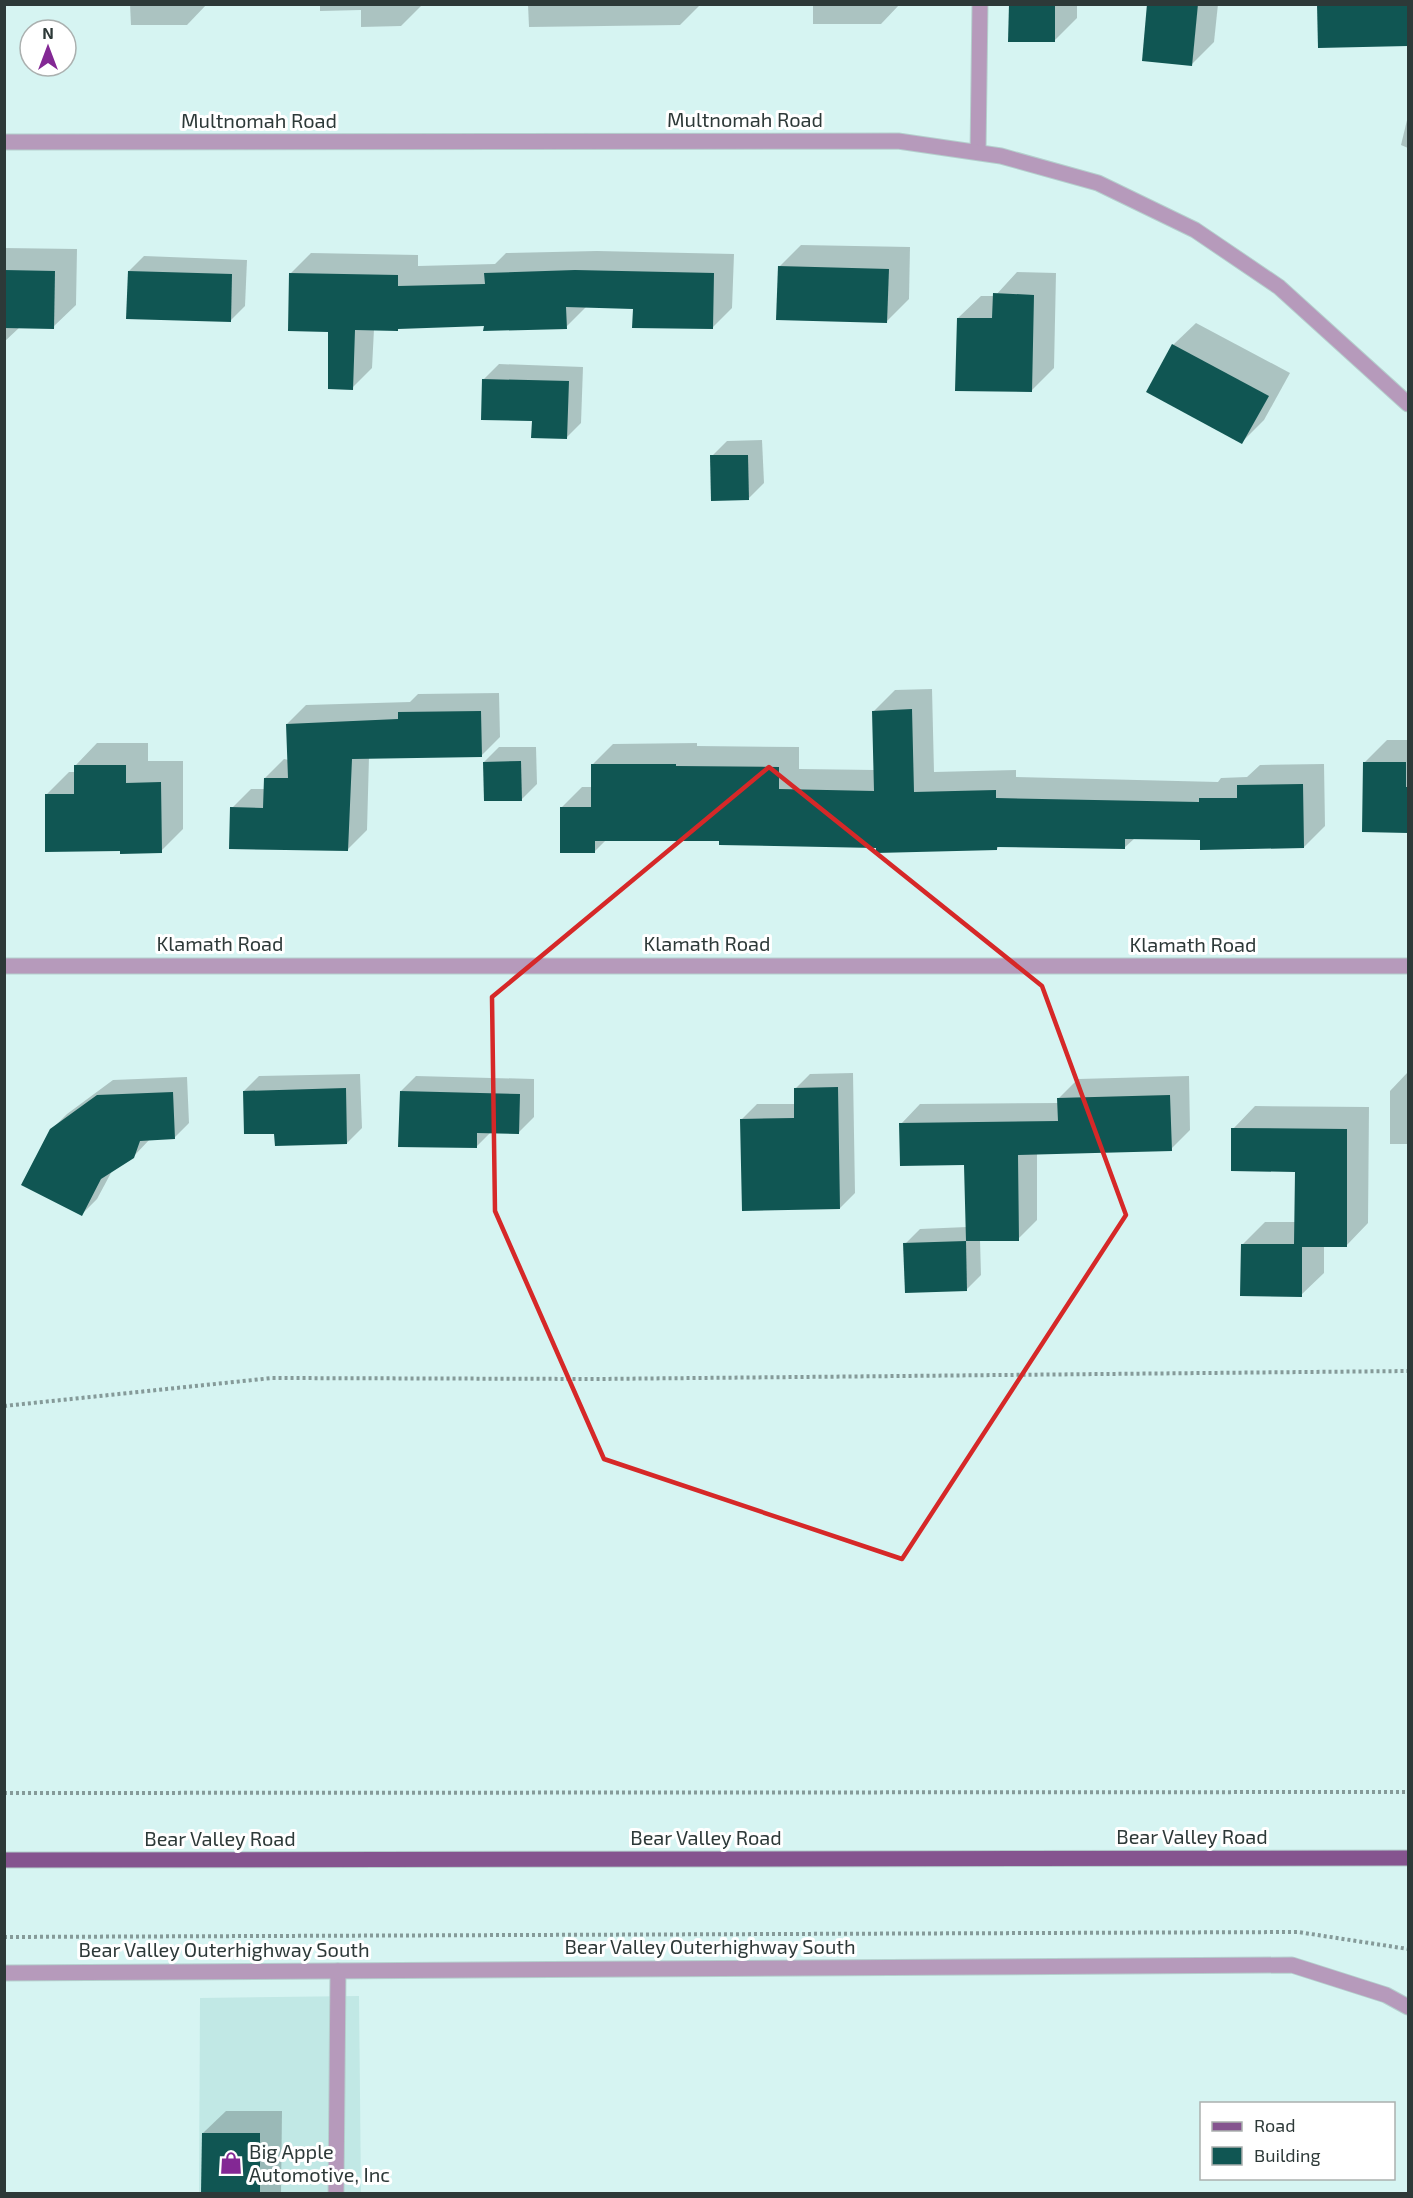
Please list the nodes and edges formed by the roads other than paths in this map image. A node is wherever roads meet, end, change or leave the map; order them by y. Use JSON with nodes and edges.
{"nodes":[{"id":1,"x":980,"y":4,"type":"edge"},
{"id":2,"x":4,"y":142,"type":"edge"},
{"id":3,"x":978,"y":152,"type":"junction"},
{"id":4,"x":1408,"y":404,"type":"edge"},
{"id":5,"x":4,"y":966,"type":"edge"},
{"id":6,"x":1408,"y":966,"type":"edge"},
{"id":7,"x":1408,"y":1858,"type":"edge"},
{"id":8,"x":4,"y":1860,"type":"edge"},
{"id":9,"x":338,"y":1971,"type":"junction"},
{"id":10,"x":4,"y":1972,"type":"edge"},
{"id":11,"x":1408,"y":2007,"type":"edge"},
{"id":12,"x":336,"y":2193,"type":"edge"}],
"edges":[{"from":1,"to":3,"type":"street"},
{"from":2,"to":3,"type":"street","name":"Multnomah Road"},
{"from":3,"to":4,"type":"street","name":"Multnomah Road"},
{"from":5,"to":6,"type":"street","name":"Klamath Road"},
{"from":7,"to":8,"type":"main road","name":"Bear Valley Road"},
{"from":9,"to":10,"type":"street","name":"Bear Valley Outerhighway South"},
{"from":9,"to":11,"type":"street","name":"Bear Valley Outerhighway South"},
{"from":9,"to":12,"type":"street"}]}
